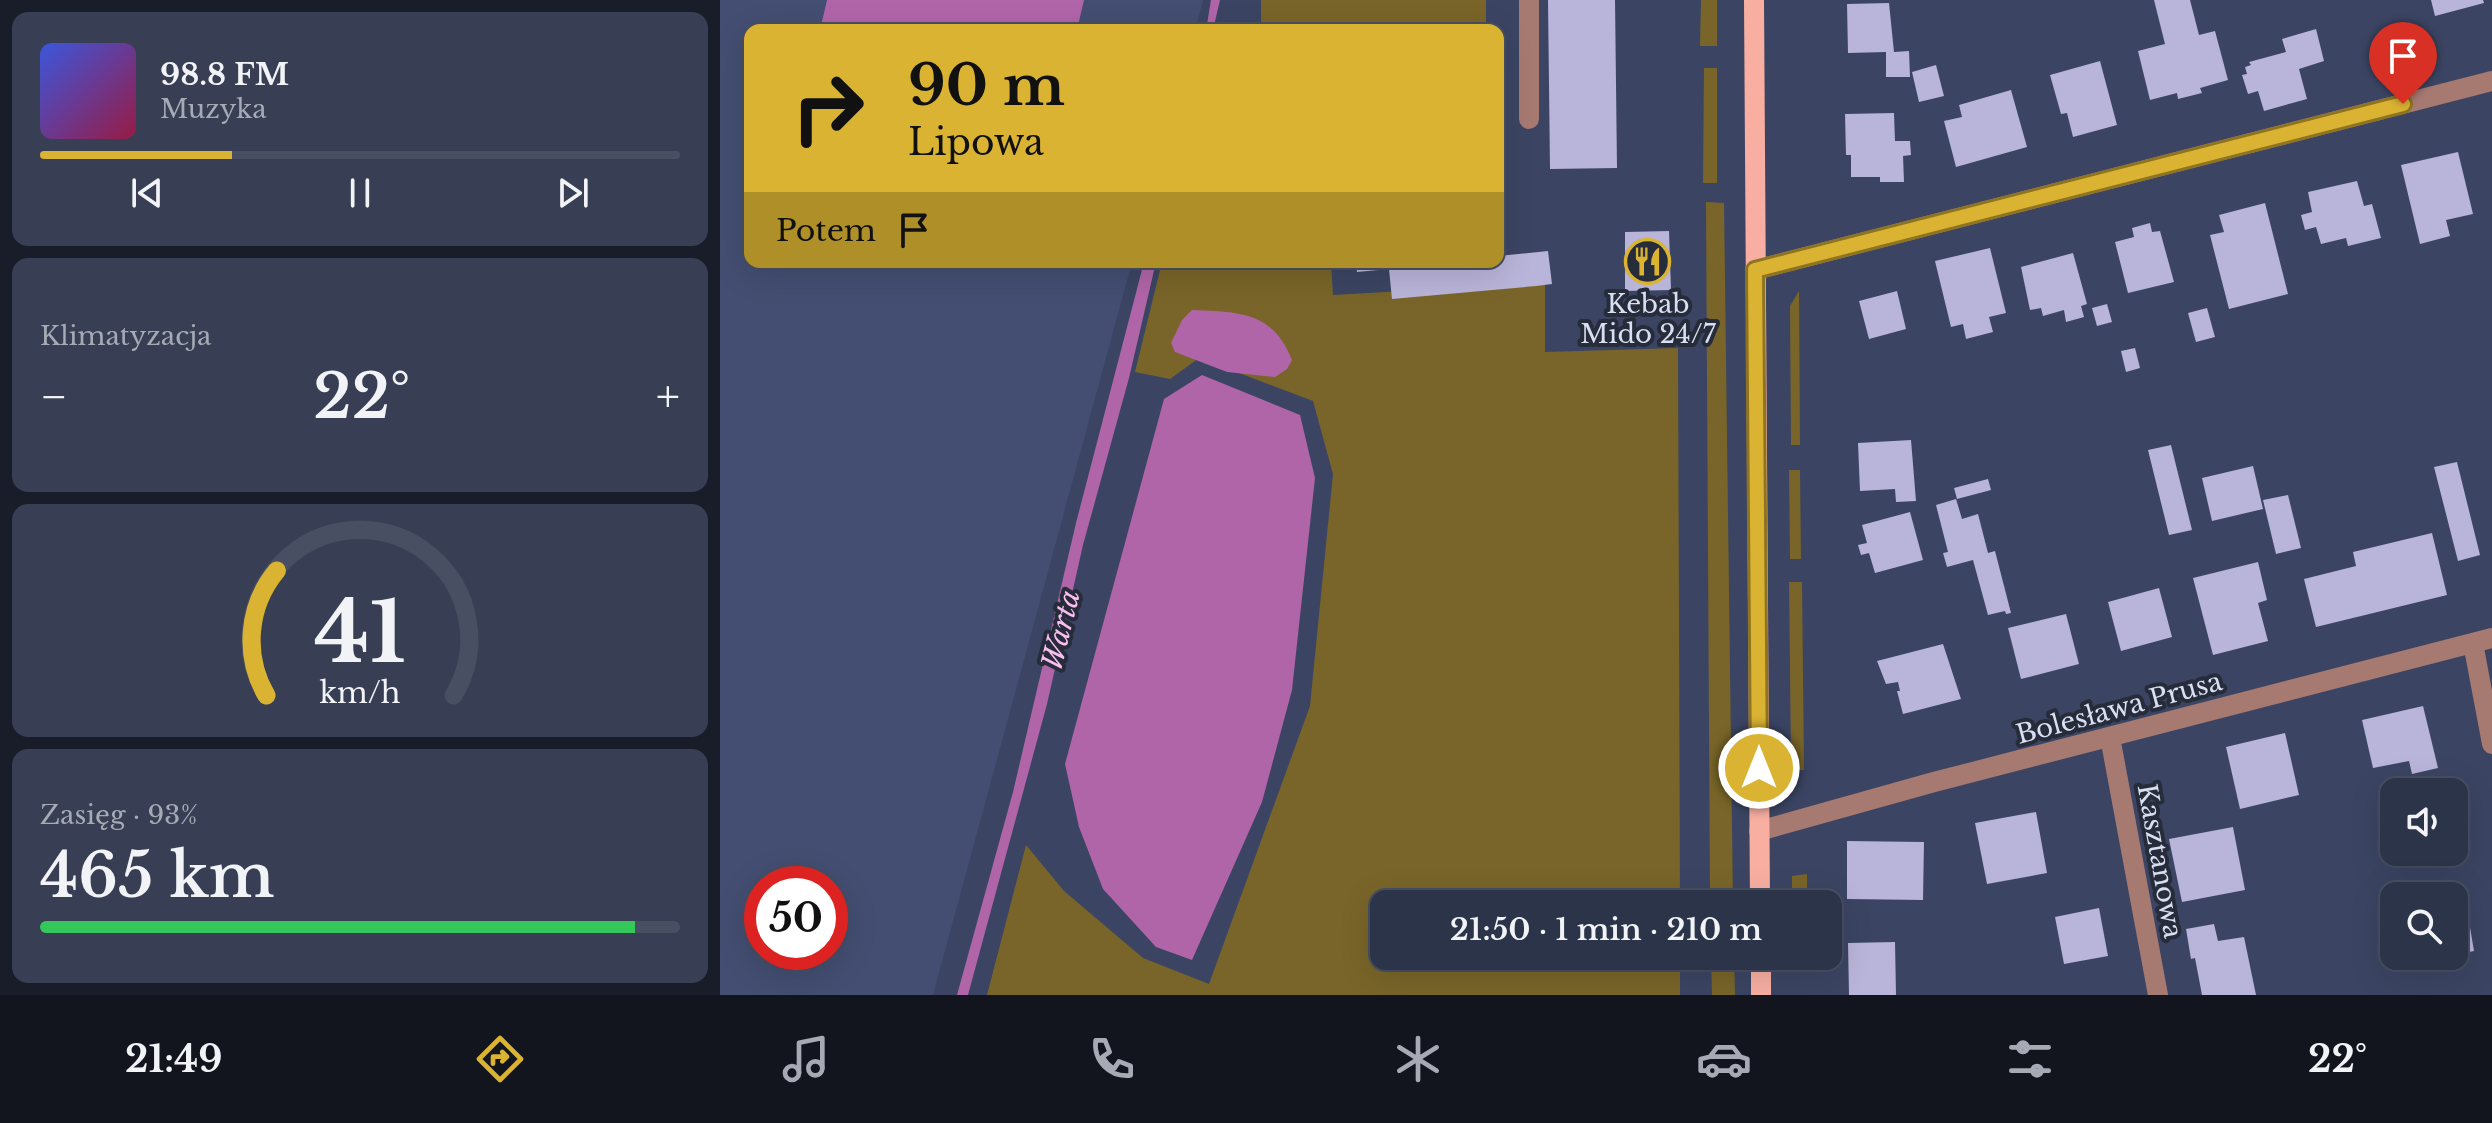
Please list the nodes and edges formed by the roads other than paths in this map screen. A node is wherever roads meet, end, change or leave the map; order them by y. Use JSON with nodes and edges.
{"nodes":[{"id":1,"x":1529,"y":0,"type":"edge"},
{"id":2,"x":1754,"y":0,"type":"edge"},
{"id":3,"x":2492,"y":81,"type":"edge"},
{"id":4,"x":1529,"y":119,"type":"dead end"},
{"id":5,"x":1755,"y":270,"type":"junction"},
{"id":6,"x":2482,"y":640,"type":"edge"},
{"id":7,"x":2110,"y":737,"type":"junction"},
{"id":8,"x":2492,"y":744,"type":"edge"},
{"id":9,"x":1759,"y":831,"type":"junction"},
{"id":10,"x":1760,"y":890,"type":"edge"},
{"id":11,"x":1761,"y":970,"type":"edge"},
{"id":12,"x":1761,"y":995,"type":"edge"},
{"id":13,"x":2158,"y":995,"type":"edge"}],
"edges":[{"from":1,"to":4,"type":"street"},
{"from":2,"to":5,"type":"main road"},
{"from":3,"to":5,"type":"street"},
{"from":5,"to":9,"type":"main road"},
{"from":6,"to":7,"type":"street","name":"Bolesława Prusa"},
{"from":6,"to":8,"type":"street"},
{"from":7,"to":9,"type":"street","name":"Bolesława Prusa"},
{"from":7,"to":13,"type":"street","name":"Kasztanowa"},
{"from":9,"to":10,"type":"main road"},
{"from":11,"to":12,"type":"main road"}]}
